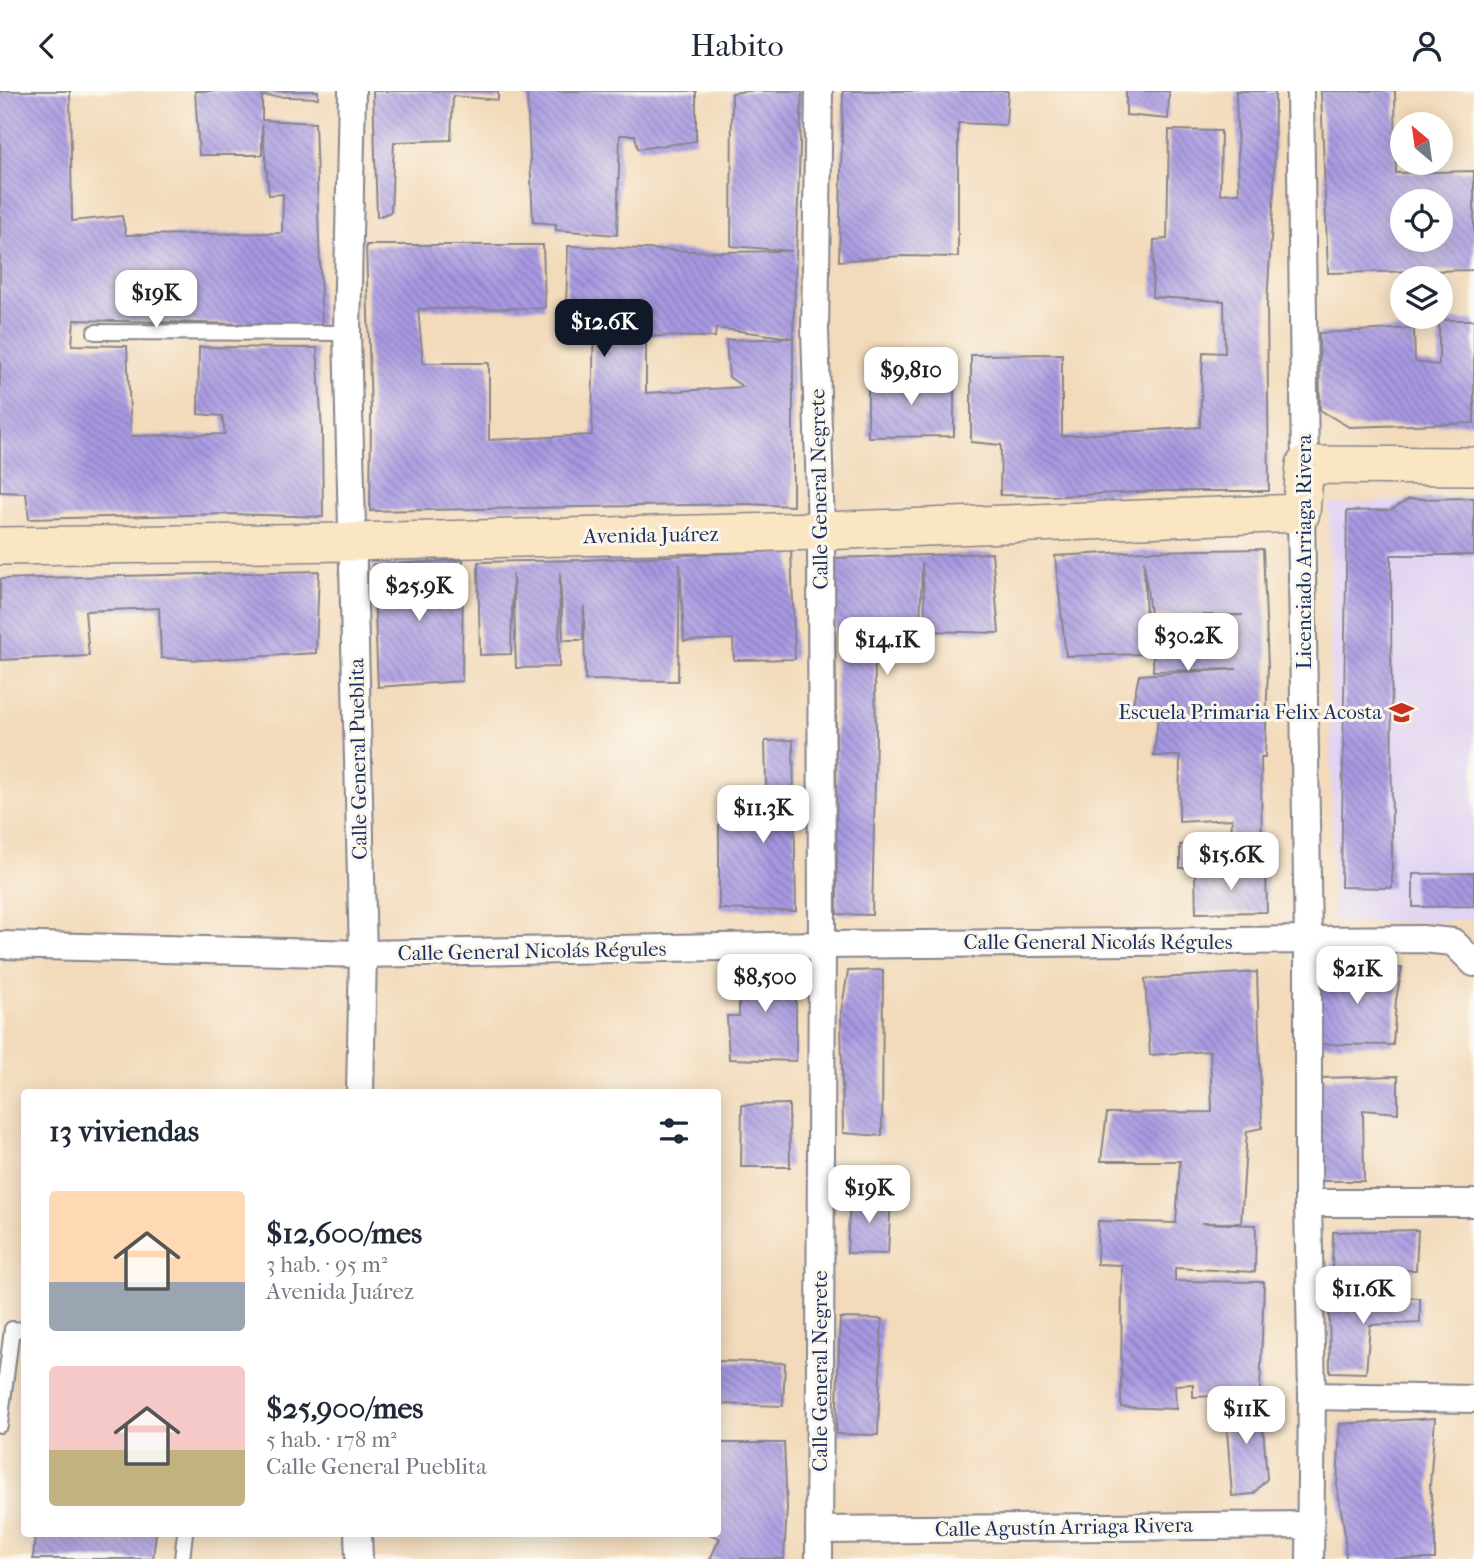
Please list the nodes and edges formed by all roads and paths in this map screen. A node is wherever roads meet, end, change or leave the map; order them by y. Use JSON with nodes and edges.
{"nodes":[{"id":1,"x":352,"y":91,"type":"edge"},
{"id":2,"x":819,"y":91,"type":"edge"},
{"id":3,"x":1300,"y":91,"type":"edge"},
{"id":4,"x":95,"y":332,"type":"dead end"},
{"id":5,"x":347,"y":333,"type":"junction"},
{"id":6,"x":1304,"y":465,"type":"junction"},
{"id":7,"x":1474,"y":466,"type":"edge"},
{"id":8,"x":1301,"y":513,"type":"junction"},
{"id":9,"x":821,"y":531,"type":"junction"},
{"id":10,"x":352,"y":542,"type":"junction"},
{"id":11,"x":0,"y":546,"type":"edge"},
{"id":12,"x":1308,"y":941,"type":"junction"},
{"id":13,"x":0,"y":945,"type":"edge"},
{"id":14,"x":822,"y":945,"type":"junction"},
{"id":15,"x":363,"y":954,"type":"junction"},
{"id":16,"x":1474,"y":963,"type":"edge"},
{"id":17,"x":360,"y":1089,"type":"edge"},
{"id":18,"x":1308,"y":1203,"type":"junction"},
{"id":19,"x":1474,"y":1203,"type":"edge"},
{"id":20,"x":21,"y":1330,"type":"edge"},
{"id":21,"x":1312,"y":1396,"type":"junction"},
{"id":22,"x":1474,"y":1399,"type":"edge"},
{"id":23,"x":0,"y":1425,"type":"edge"},
{"id":24,"x":1310,"y":1525,"type":"junction"},
{"id":25,"x":818,"y":1530,"type":"junction"},
{"id":26,"x":185,"y":1537,"type":"edge"},
{"id":27,"x":358,"y":1537,"type":"edge"},
{"id":28,"x":183,"y":1559,"type":"edge"},
{"id":29,"x":359,"y":1559,"type":"edge"},
{"id":30,"x":819,"y":1559,"type":"edge"},
{"id":31,"x":1310,"y":1559,"type":"edge"}],
"edges":[{"from":1,"to":5,"type":"street","name":"Calle General Pueblita"},
{"from":2,"to":9,"type":"street","name":"Calle General Negrete"},
{"from":3,"to":6,"type":"street","name":"Licenciado Arriaga Rivera"},
{"from":4,"to":5,"type":"lane"},
{"from":5,"to":10,"type":"street","name":"Calle General Pueblita"},
{"from":6,"to":7,"type":"street"},
{"from":6,"to":8,"type":"street","name":"Licenciado Arriaga Rivera"},
{"from":8,"to":9,"type":"street","name":"Avenida Juárez"},
{"from":8,"to":12,"type":"street","name":"Licenciado Arriaga Rivera"},
{"from":9,"to":10,"type":"street","name":"Avenida Juárez"},
{"from":9,"to":14,"type":"street","name":"Calle General Negrete"},
{"from":10,"to":11,"type":"street","name":"Avenida Juárez"},
{"from":10,"to":15,"type":"street","name":"Calle General Pueblita"},
{"from":12,"to":14,"type":"street","name":"Calle General Nicolás Régules"},
{"from":12,"to":16,"type":"street","name":"Calle General Nicolás Régules"},
{"from":12,"to":18,"type":"street","name":"Licenciado Arriaga Rivera"},
{"from":13,"to":15,"type":"street","name":"Calle General Nicolás Régules"},
{"from":14,"to":15,"type":"street","name":"Calle General Nicolás Régules"},
{"from":14,"to":25,"type":"street","name":"Calle General Negrete"},
{"from":15,"to":17,"type":"street","name":"Calle General Pueblita"},
{"from":18,"to":19,"type":"street"},
{"from":18,"to":21,"type":"street","name":"Licenciado Arriaga Rivera"},
{"from":20,"to":23,"type":"lane"},
{"from":21,"to":22,"type":"street"},
{"from":21,"to":24,"type":"street","name":"Licenciado Arriaga Rivera"},
{"from":24,"to":25,"type":"street","name":"Calle Agustín Arriaga Rivera"},
{"from":24,"to":31,"type":"street","name":"Licenciado Arriaga Rivera"},
{"from":25,"to":30,"type":"street","name":"Calle General Negrete"},
{"from":26,"to":28,"type":"lane"},
{"from":27,"to":29,"type":"street"}]}
